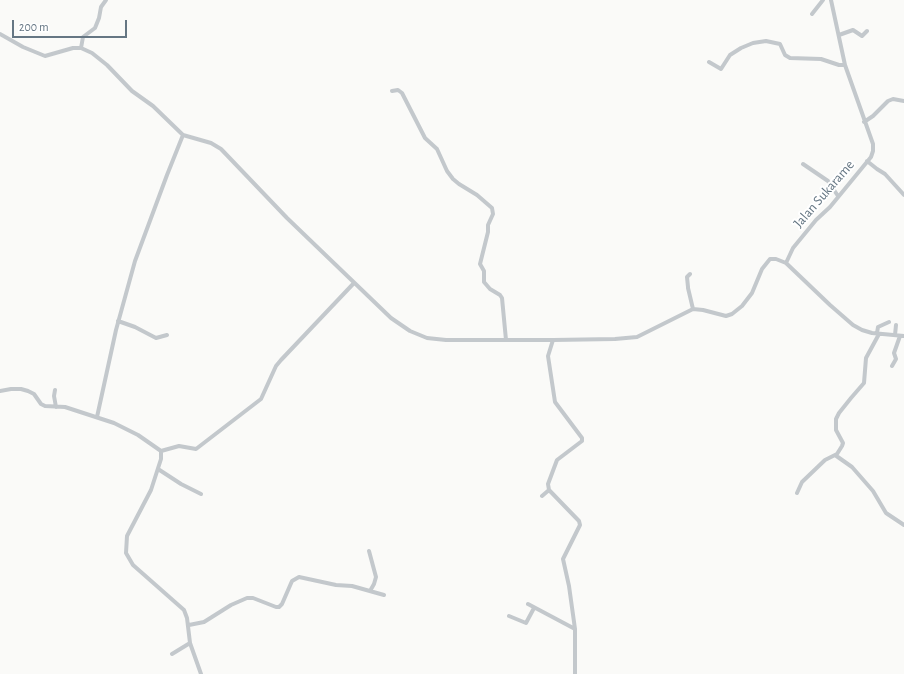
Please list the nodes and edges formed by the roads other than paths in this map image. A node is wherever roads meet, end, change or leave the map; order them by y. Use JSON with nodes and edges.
{"nodes":[{"id":1,"x":106,"y":0,"type":"edge"},
{"id":2,"x":823,"y":0,"type":"edge"},
{"id":3,"x":831,"y":0,"type":"edge"},
{"id":4,"x":812,"y":14,"type":"dead end"},
{"id":5,"x":866,"y":31,"type":"dead end"},
{"id":6,"x":0,"y":34,"type":"edge"},
{"id":7,"x":838,"y":35,"type":"junction"},
{"id":8,"x":81,"y":48,"type":"junction"},
{"id":9,"x":709,"y":62,"type":"dead end"},
{"id":10,"x":845,"y":65,"type":"junction"},
{"id":11,"x":392,"y":91,"type":"dead end"},
{"id":12,"x":904,"y":101,"type":"edge"},
{"id":13,"x":864,"y":122,"type":"junction"},
{"id":14,"x":183,"y":135,"type":"junction"},
{"id":15,"x":867,"y":161,"type":"junction"},
{"id":16,"x":803,"y":164,"type":"dead end"},
{"id":17,"x":904,"y":195,"type":"edge"},
{"id":18,"x":838,"y":196,"type":"junction"},
{"id":19,"x":786,"y":263,"type":"junction"},
{"id":20,"x":690,"y":274,"type":"dead end"},
{"id":21,"x":354,"y":283,"type":"junction"},
{"id":22,"x":693,"y":309,"type":"junction"},
{"id":23,"x":118,"y":322,"type":"junction"},
{"id":24,"x":889,"y":322,"type":"dead end"},
{"id":25,"x":896,"y":324,"type":"dead end"},
{"id":26,"x":878,"y":333,"type":"junction"},
{"id":27,"x":167,"y":335,"type":"dead end"},
{"id":28,"x":895,"y":335,"type":"junction"},
{"id":29,"x":902,"y":336,"type":"edge"},
{"id":30,"x":506,"y":340,"type":"junction"},
{"id":31,"x":553,"y":340,"type":"junction"},
{"id":32,"x":892,"y":366,"type":"dead end"},
{"id":33,"x":55,"y":390,"type":"dead end"},
{"id":34,"x":0,"y":391,"type":"edge"},
{"id":35,"x":56,"y":407,"type":"junction"},
{"id":36,"x":97,"y":417,"type":"junction"},
{"id":37,"x":161,"y":450,"type":"junction"},
{"id":38,"x":835,"y":455,"type":"junction"},
{"id":39,"x":158,"y":469,"type":"junction"},
{"id":40,"x":549,"y":490,"type":"junction"},
{"id":41,"x":797,"y":493,"type":"dead end"},
{"id":42,"x":201,"y":494,"type":"dead end"},
{"id":43,"x":542,"y":496,"type":"dead end"},
{"id":44,"x":904,"y":525,"type":"edge"},
{"id":45,"x":369,"y":551,"type":"dead end"},
{"id":46,"x":370,"y":591,"type":"junction"},
{"id":47,"x":384,"y":595,"type":"dead end"},
{"id":48,"x":528,"y":604,"type":"dead end"},
{"id":49,"x":534,"y":608,"type":"junction"},
{"id":50,"x":509,"y":616,"type":"dead end"},
{"id":51,"x":189,"y":625,"type":"junction"},
{"id":52,"x":574,"y":629,"type":"junction"},
{"id":53,"x":190,"y":643,"type":"junction"},
{"id":54,"x":172,"y":654,"type":"dead end"},
{"id":55,"x":201,"y":674,"type":"edge"},
{"id":56,"x":575,"y":674,"type":"edge"}],
"edges":[{"from":1,"to":8,"type":"street"},
{"from":2,"to":3,"type":"street"},
{"from":2,"to":4,"type":"street"},
{"from":3,"to":7,"type":"street","name":"Jalan Sukarame"},
{"from":5,"to":7,"type":"street"},
{"from":6,"to":8,"type":"street"},
{"from":7,"to":10,"type":"street","name":"Jalan Sukarame"},
{"from":8,"to":14,"type":"street"},
{"from":9,"to":10,"type":"street"},
{"from":10,"to":13,"type":"street","name":"Jalan Sukarame"},
{"from":11,"to":30,"type":"street"},
{"from":12,"to":13,"type":"street"},
{"from":13,"to":15,"type":"street","name":"Jalan Sukarame"},
{"from":14,"to":21,"type":"street"},
{"from":14,"to":23,"type":"street"},
{"from":15,"to":17,"type":"street"},
{"from":15,"to":18,"type":"street","name":"Jalan Sukarame"},
{"from":16,"to":18,"type":"street"},
{"from":18,"to":19,"type":"street","name":"Jalan Sukarame"},
{"from":19,"to":22,"type":"street"},
{"from":19,"to":26,"type":"street"},
{"from":20,"to":22,"type":"street"},
{"from":21,"to":30,"type":"street"},
{"from":21,"to":37,"type":"street"},
{"from":22,"to":31,"type":"street"},
{"from":23,"to":27,"type":"street"},
{"from":23,"to":36,"type":"street"},
{"from":24,"to":26,"type":"street"},
{"from":25,"to":28,"type":"street"},
{"from":26,"to":28,"type":"street"},
{"from":26,"to":38,"type":"street"},
{"from":28,"to":29,"type":"street"},
{"from":29,"to":32,"type":"street"},
{"from":30,"to":31,"type":"street"},
{"from":31,"to":40,"type":"street"},
{"from":33,"to":35,"type":"street"},
{"from":34,"to":35,"type":"street"},
{"from":35,"to":36,"type":"street"},
{"from":36,"to":37,"type":"street"},
{"from":37,"to":39,"type":"street"},
{"from":38,"to":41,"type":"street"},
{"from":38,"to":44,"type":"street"},
{"from":39,"to":42,"type":"street"},
{"from":39,"to":51,"type":"street"},
{"from":40,"to":43,"type":"street"},
{"from":40,"to":52,"type":"street"},
{"from":45,"to":46,"type":"street"},
{"from":46,"to":47,"type":"street"},
{"from":46,"to":51,"type":"street"},
{"from":48,"to":49,"type":"street"},
{"from":49,"to":50,"type":"street"},
{"from":49,"to":52,"type":"street"},
{"from":51,"to":53,"type":"street"},
{"from":52,"to":56,"type":"street"},
{"from":53,"to":54,"type":"street"},
{"from":53,"to":55,"type":"street"}]}
